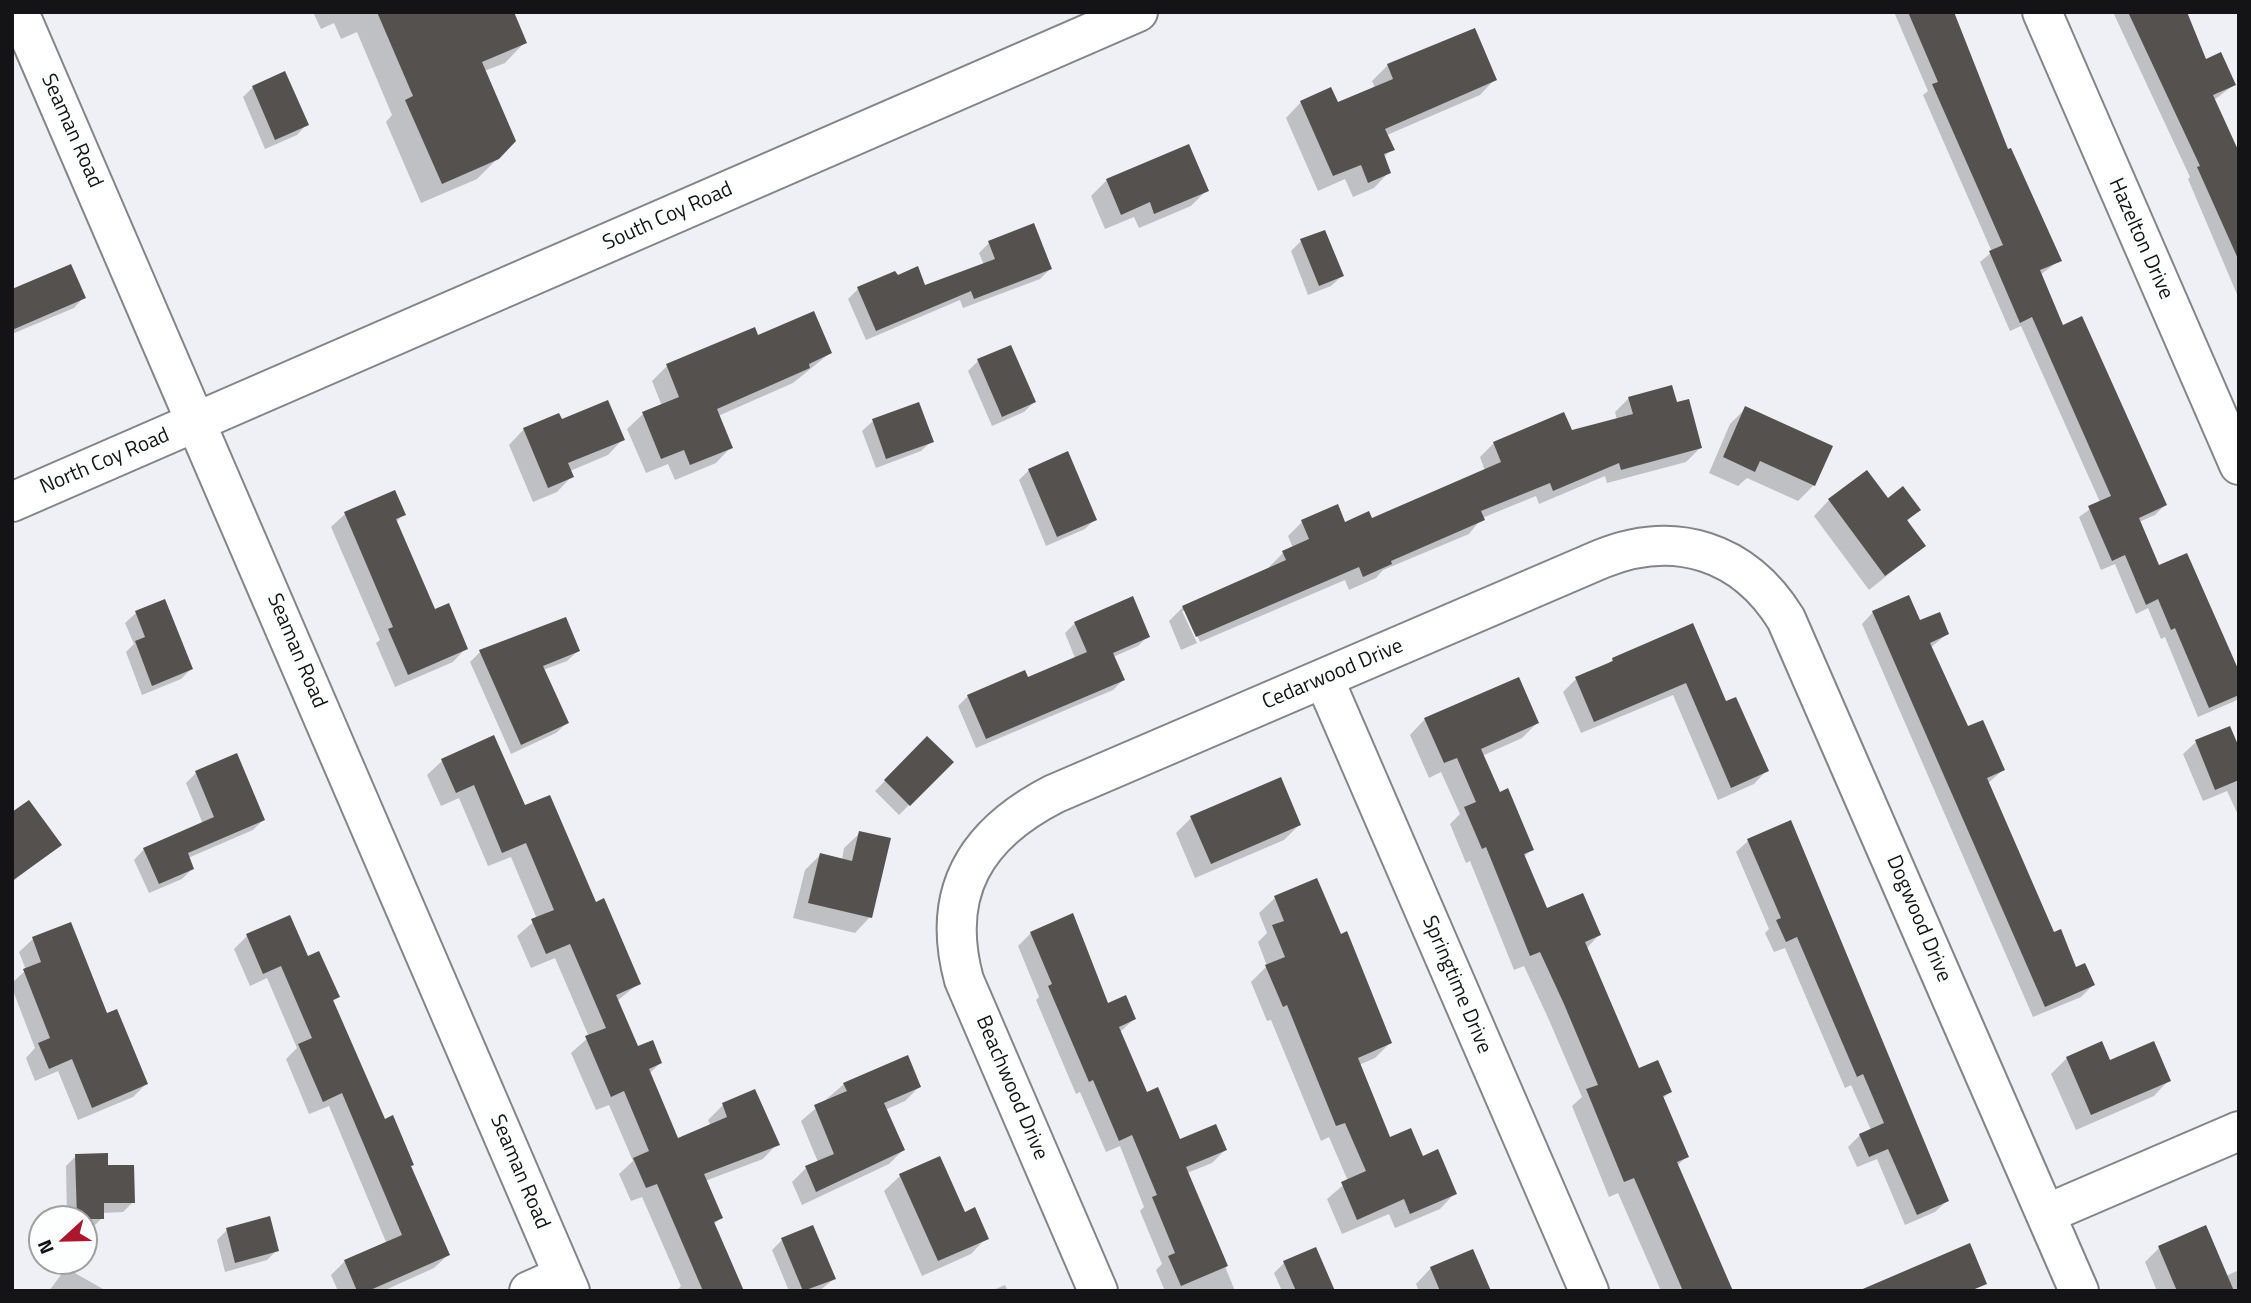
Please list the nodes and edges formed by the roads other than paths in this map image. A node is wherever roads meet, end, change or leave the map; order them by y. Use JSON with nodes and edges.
{"nodes":[{"id":1,"x":19,"y":12,"type":"edge"},
{"id":2,"x":1138,"y":12,"type":"edge"},
{"id":3,"x":2042,"y":12,"type":"edge"},
{"id":4,"x":197,"y":422,"type":"junction"},
{"id":5,"x":2239,"y":465,"type":"edge"},
{"id":6,"x":12,"y":502,"type":"edge"},
{"id":7,"x":1733,"y":562,"type":"joint"},
{"id":8,"x":1324,"y":679,"type":"junction"},
{"id":9,"x":966,"y":880,"type":"joint"},
{"id":10,"x":2239,"y":1131,"type":"edge"},
{"id":11,"x":2046,"y":1214,"type":"junction"},
{"id":12,"x":554,"y":1286,"type":"edge"},
{"id":13,"x":1098,"y":1291,"type":"edge"},
{"id":14,"x":1588,"y":1291,"type":"edge"},
{"id":15,"x":2079,"y":1291,"type":"edge"}],
"edges":[{"from":1,"to":4,"type":"street","name":"Seaman Road"},
{"from":2,"to":4,"type":"street","name":"South Coy Road"},
{"from":3,"to":5,"type":"street","name":"Hazelton Drive"},
{"from":4,"to":6,"type":"street","name":"North Coy Road"},
{"from":4,"to":12,"type":"street","name":"Seaman Road"},
{"from":7,"to":8,"type":"street","name":"Cedarwood Drive"},
{"from":7,"to":11,"type":"street","name":"Dogwood Drive"},
{"from":8,"to":9,"type":"street","name":"Cedarwood Drive"},
{"from":8,"to":14,"type":"street","name":"Springtime Drive"},
{"from":9,"to":13,"type":"street","name":"Beachwood Drive"},
{"from":10,"to":11,"type":"street"},
{"from":11,"to":15,"type":"street","name":"Dogwood Drive"}]}
